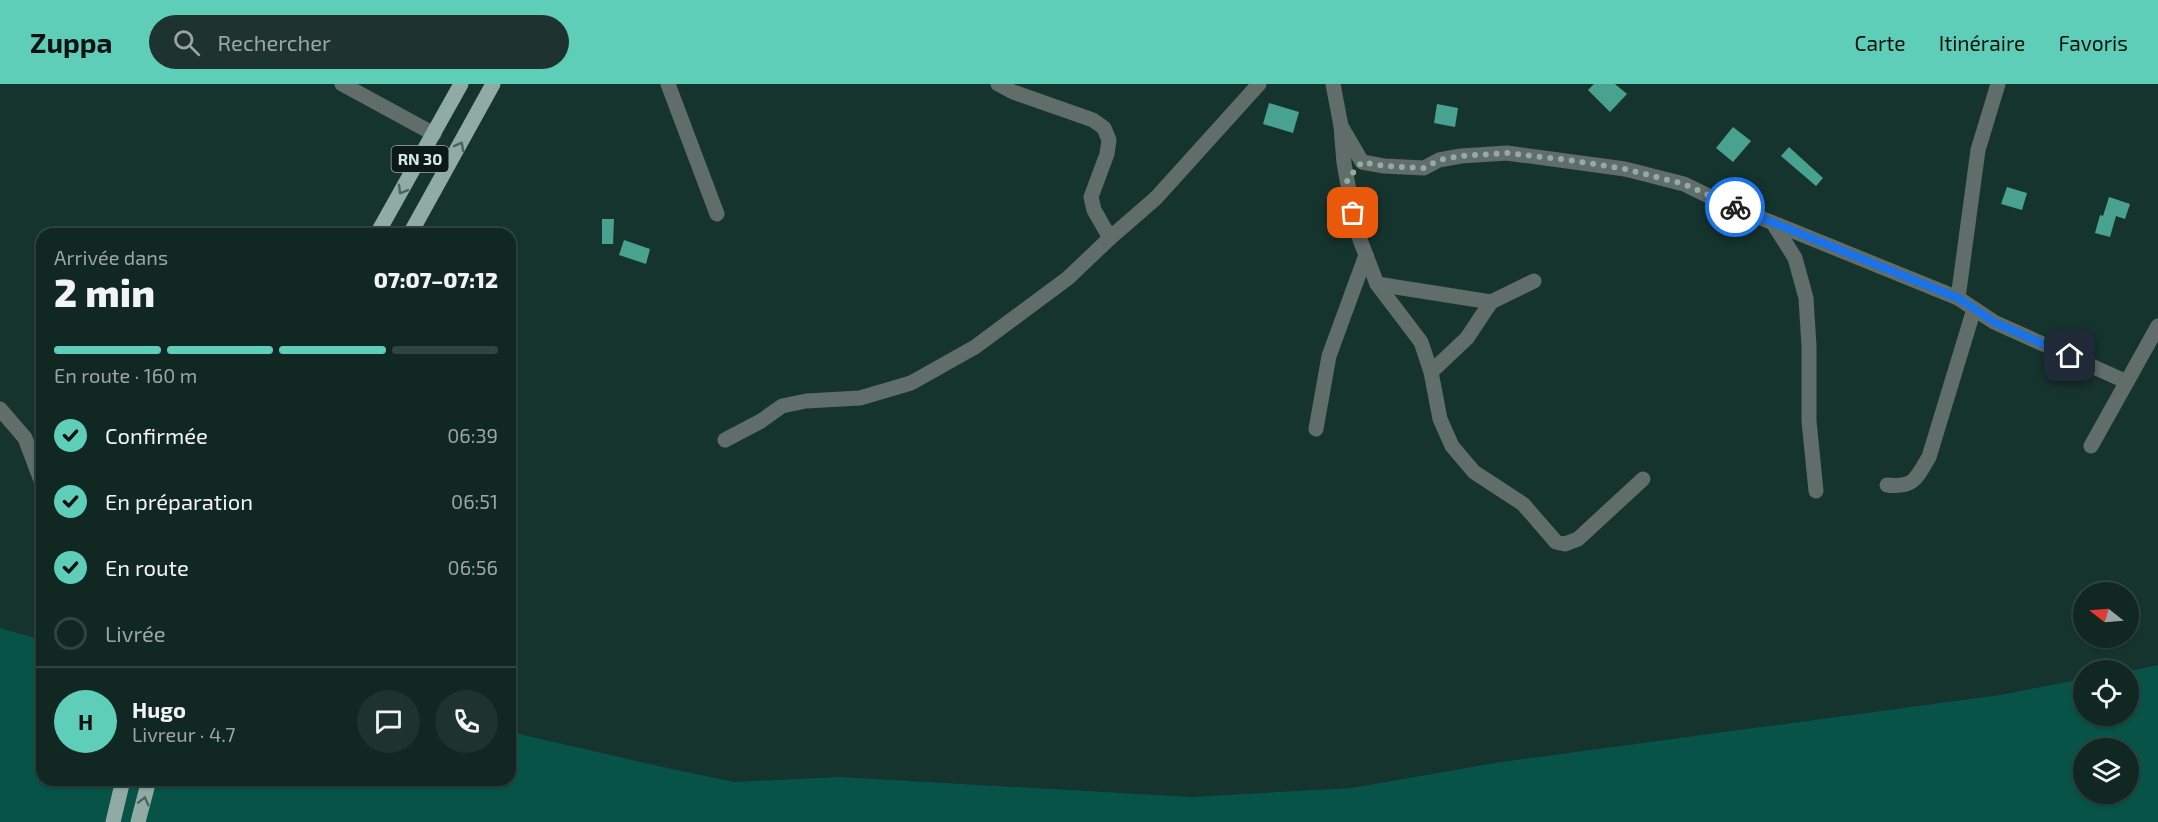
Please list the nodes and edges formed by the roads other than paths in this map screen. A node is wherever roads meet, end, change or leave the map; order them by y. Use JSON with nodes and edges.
{"nodes":[{"id":1,"x":342,"y":84,"type":"edge"},
{"id":2,"x":460,"y":84,"type":"edge"},
{"id":3,"x":493,"y":84,"type":"edge"},
{"id":4,"x":668,"y":84,"type":"edge"},
{"id":5,"x":998,"y":84,"type":"edge"},
{"id":6,"x":1259,"y":84,"type":"edge"},
{"id":7,"x":1333,"y":84,"type":"edge"},
{"id":8,"x":1998,"y":84,"type":"edge"},
{"id":9,"x":1341,"y":126,"type":"junction"},
{"id":10,"x":434,"y":134,"type":"junction"},
{"id":11,"x":1362,"y":162,"type":"junction"},
{"id":12,"x":1347,"y":180,"type":"junction"},
{"id":13,"x":717,"y":214,"type":"dead end"},
{"id":14,"x":1773,"y":223,"type":"junction"},
{"id":15,"x":380,"y":228,"type":"edge"},
{"id":16,"x":413,"y":228,"type":"edge"},
{"id":17,"x":1110,"y":238,"type":"junction"},
{"id":18,"x":1366,"y":255,"type":"junction"},
{"id":19,"x":1534,"y":281,"type":"dead end"},
{"id":20,"x":1377,"y":284,"type":"junction"},
{"id":21,"x":1958,"y":298,"type":"junction"},
{"id":22,"x":1491,"y":302,"type":"junction"},
{"id":23,"x":1974,"y":309,"type":"junction"},
{"id":24,"x":2158,"y":326,"type":"edge"},
{"id":25,"x":1431,"y":372,"type":"junction"},
{"id":26,"x":2127,"y":382,"type":"junction"},
{"id":27,"x":0,"y":409,"type":"edge"},
{"id":28,"x":1316,"y":429,"type":"dead end"},
{"id":29,"x":725,"y":440,"type":"dead end"},
{"id":30,"x":2091,"y":446,"type":"dead end"},
{"id":31,"x":36,"y":467,"type":"edge"},
{"id":32,"x":1643,"y":479,"type":"dead end"},
{"id":33,"x":1887,"y":485,"type":"dead end"},
{"id":34,"x":1816,"y":491,"type":"dead end"},
{"id":35,"x":122,"y":786,"type":"edge"},
{"id":36,"x":147,"y":786,"type":"edge"},
{"id":37,"x":113,"y":822,"type":"edge"},
{"id":38,"x":138,"y":822,"type":"edge"}],
"edges":[{"from":1,"to":10,"type":"street"},
{"from":2,"to":10,"type":"main road","name":"RN 30","number":"RN 30"},
{"from":16,"to":3,"type":"main road","number":"RN 30","one_way":true},
{"from":4,"to":13,"type":"street"},
{"from":5,"to":17,"type":"street"},
{"from":6,"to":17,"type":"street"},
{"from":7,"to":9,"type":"street"},
{"from":8,"to":21,"type":"street"},
{"from":9,"to":11,"type":"street"},
{"from":9,"to":12,"type":"street"},
{"from":10,"to":15,"type":"main road","name":"RN 30","number":"RN 30","one_way":true},
{"from":11,"to":12,"type":"street"},
{"from":11,"to":14,"type":"street"},
{"from":12,"to":18,"type":"street"},
{"from":14,"to":21,"type":"street"},
{"from":14,"to":34,"type":"street"},
{"from":17,"to":29,"type":"street"},
{"from":18,"to":20,"type":"street"},
{"from":18,"to":28,"type":"street"},
{"from":19,"to":22,"type":"street"},
{"from":20,"to":22,"type":"street"},
{"from":20,"to":25,"type":"street"},
{"from":21,"to":23,"type":"street"},
{"from":22,"to":25,"type":"street"},
{"from":23,"to":26,"type":"street"},
{"from":23,"to":33,"type":"street"},
{"from":24,"to":26,"type":"street"},
{"from":25,"to":32,"type":"street"},
{"from":26,"to":30,"type":"street"},
{"from":27,"to":31,"type":"street"},
{"from":35,"to":37,"type":"main road"},
{"from":38,"to":36,"type":"main road","one_way":true}]}
